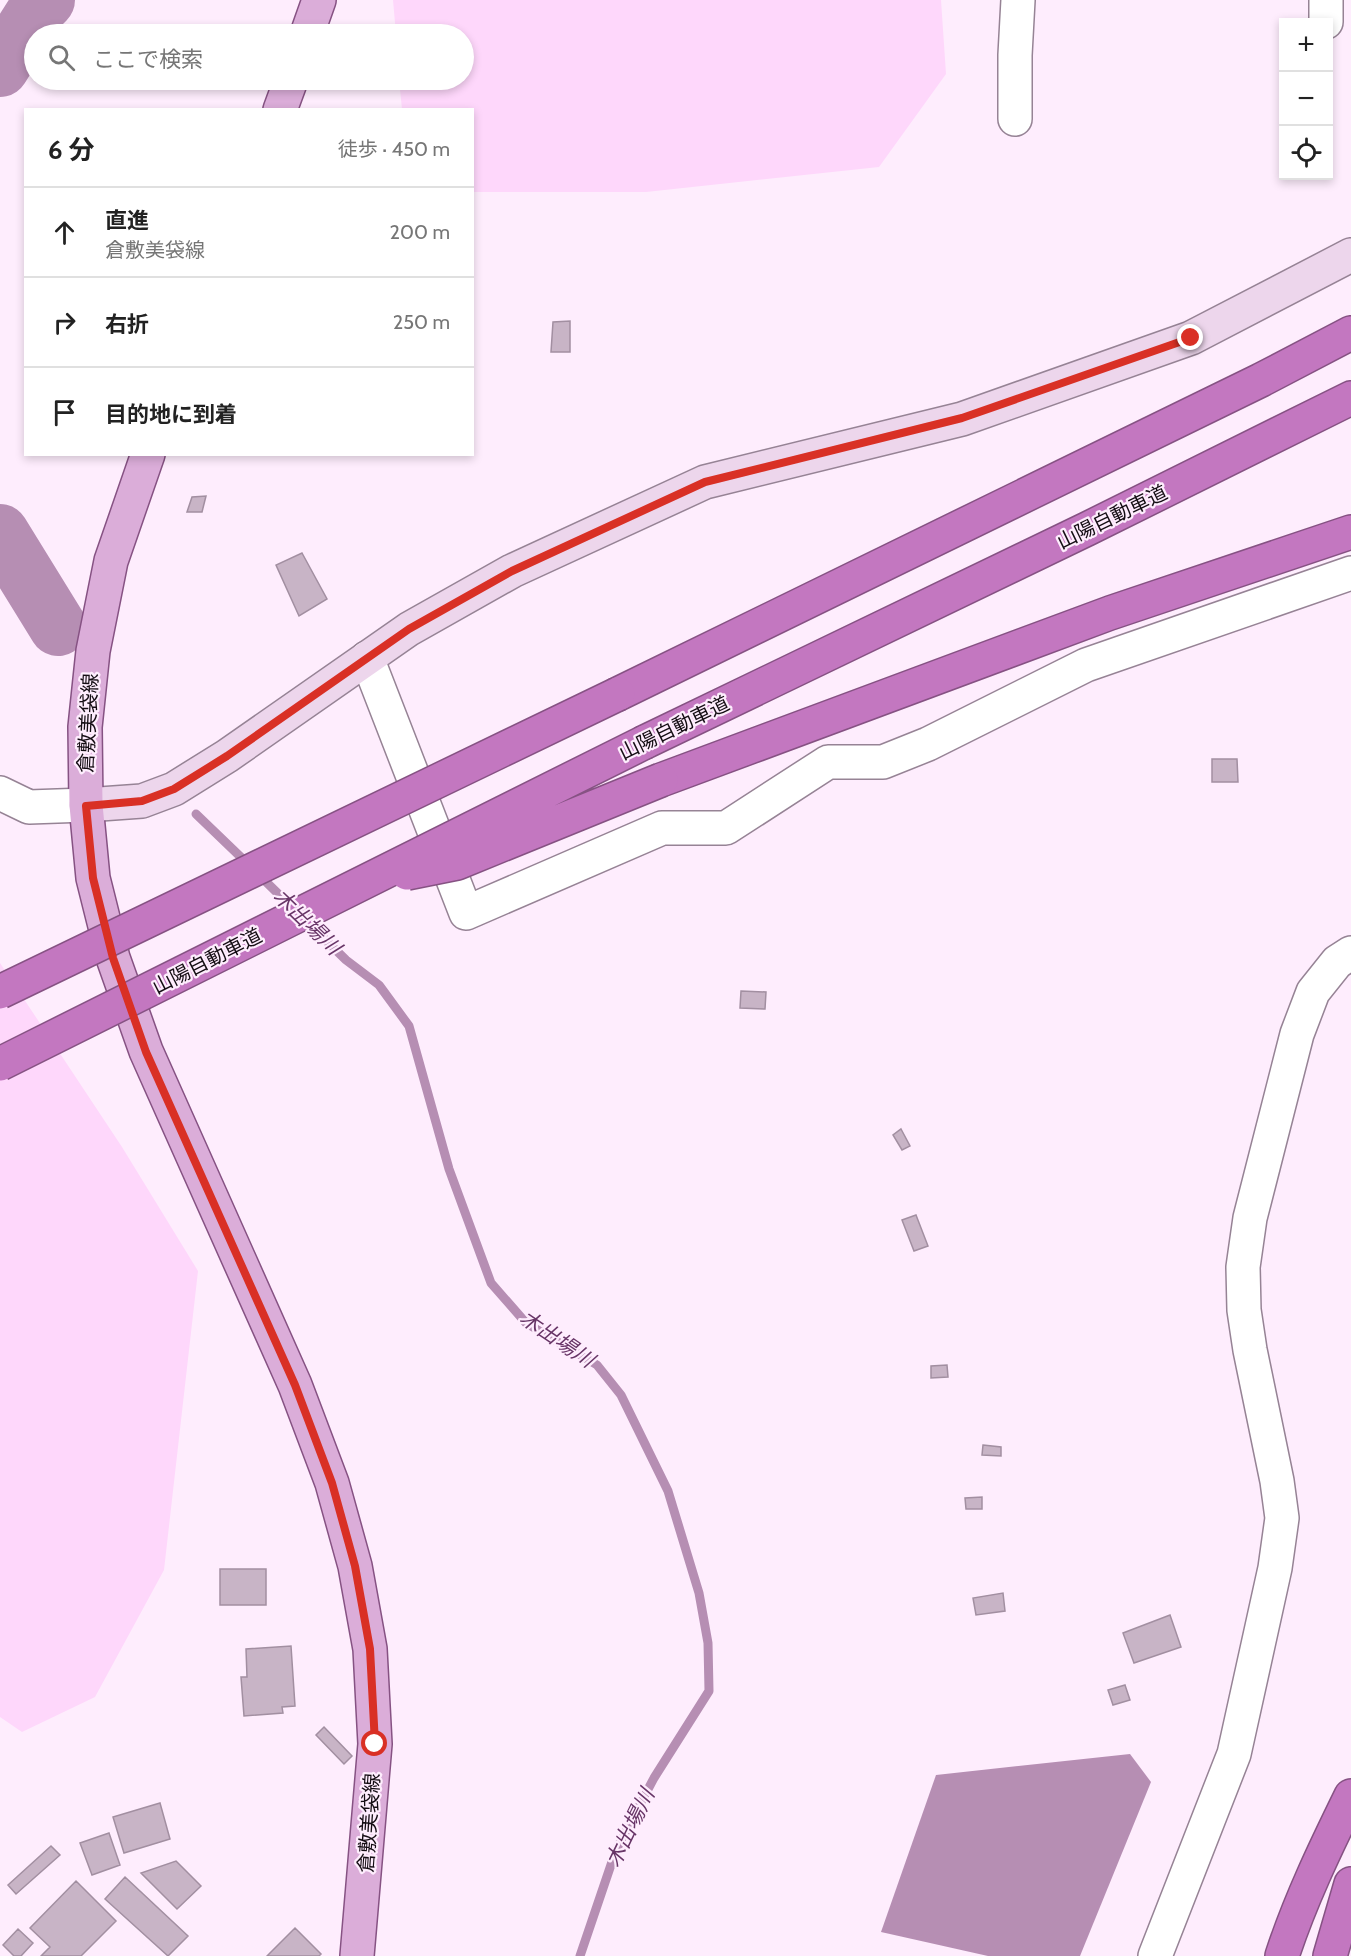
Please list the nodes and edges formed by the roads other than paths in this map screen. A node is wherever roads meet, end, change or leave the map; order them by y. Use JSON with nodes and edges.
{"nodes":[{"id":1,"x":319,"y":0,"type":"edge"},
{"id":2,"x":1018,"y":0,"type":"edge"},
{"id":3,"x":1326,"y":0,"type":"edge"},
{"id":4,"x":1326,"y":18,"type":"edge"},
{"id":5,"x":311,"y":24,"type":"edge"},
{"id":6,"x":287,"y":90,"type":"edge"},
{"id":7,"x":281,"y":108,"type":"edge"},
{"id":8,"x":1015,"y":119,"type":"dead end"},
{"id":9,"x":1351,"y":255,"type":"edge"},
{"id":10,"x":1351,"y":326,"type":"edge"},
{"id":11,"x":1351,"y":333,"type":"edge"},
{"id":12,"x":1261,"y":380,"type":"junction"},
{"id":13,"x":1351,"y":398,"type":"edge"},
{"id":14,"x":147,"y":456,"type":"edge"},
{"id":15,"x":1351,"y":532,"type":"edge"},
{"id":16,"x":1351,"y":573,"type":"edge"},
{"id":17,"x":367,"y":658,"type":"junction"},
{"id":18,"x":0,"y":793,"type":"edge"},
{"id":19,"x":86,"y":806,"type":"junction"},
{"id":20,"x":363,"y":882,"type":"junction"},
{"id":21,"x":1351,"y":953,"type":"edge"},
{"id":22,"x":0,"y":992,"type":"edge"},
{"id":23,"x":0,"y":1064,"type":"edge"},
{"id":24,"x":1351,"y":1796,"type":"edge"},
{"id":25,"x":1351,"y":1884,"type":"edge"},
{"id":26,"x":357,"y":1956,"type":"edge"},
{"id":27,"x":1155,"y":1956,"type":"edge"},
{"id":28,"x":1282,"y":1956,"type":"edge"},
{"id":29,"x":1330,"y":1956,"type":"edge"}],
"edges":[{"from":1,"to":5,"type":"main road"},
{"from":2,"to":8,"type":"street"},
{"from":3,"to":4,"type":"street"},
{"from":6,"to":7,"type":"main road"},
{"from":9,"to":17,"type":"street"},
{"from":10,"to":12,"type":"highway"},
{"from":11,"to":12,"type":"highway"},
{"from":12,"to":22,"type":"highway","bridge":true},
{"from":13,"to":20,"type":"highway","name":"山陽自動車道","bridge":true},
{"from":14,"to":19,"type":"main road","name":"倉敷美袋線"},
{"from":15,"to":20,"type":"highway","bridge":true},
{"from":16,"to":17,"type":"street"},
{"from":17,"to":19,"type":"street"},
{"from":18,"to":19,"type":"street"},
{"from":19,"to":26,"type":"main road","name":"倉敷美袋線"},
{"from":20,"to":23,"type":"highway","name":"山陽自動車道","bridge":true},
{"from":21,"to":27,"type":"street"},
{"from":24,"to":28,"type":"highway"},
{"from":25,"to":29,"type":"highway"}]}
